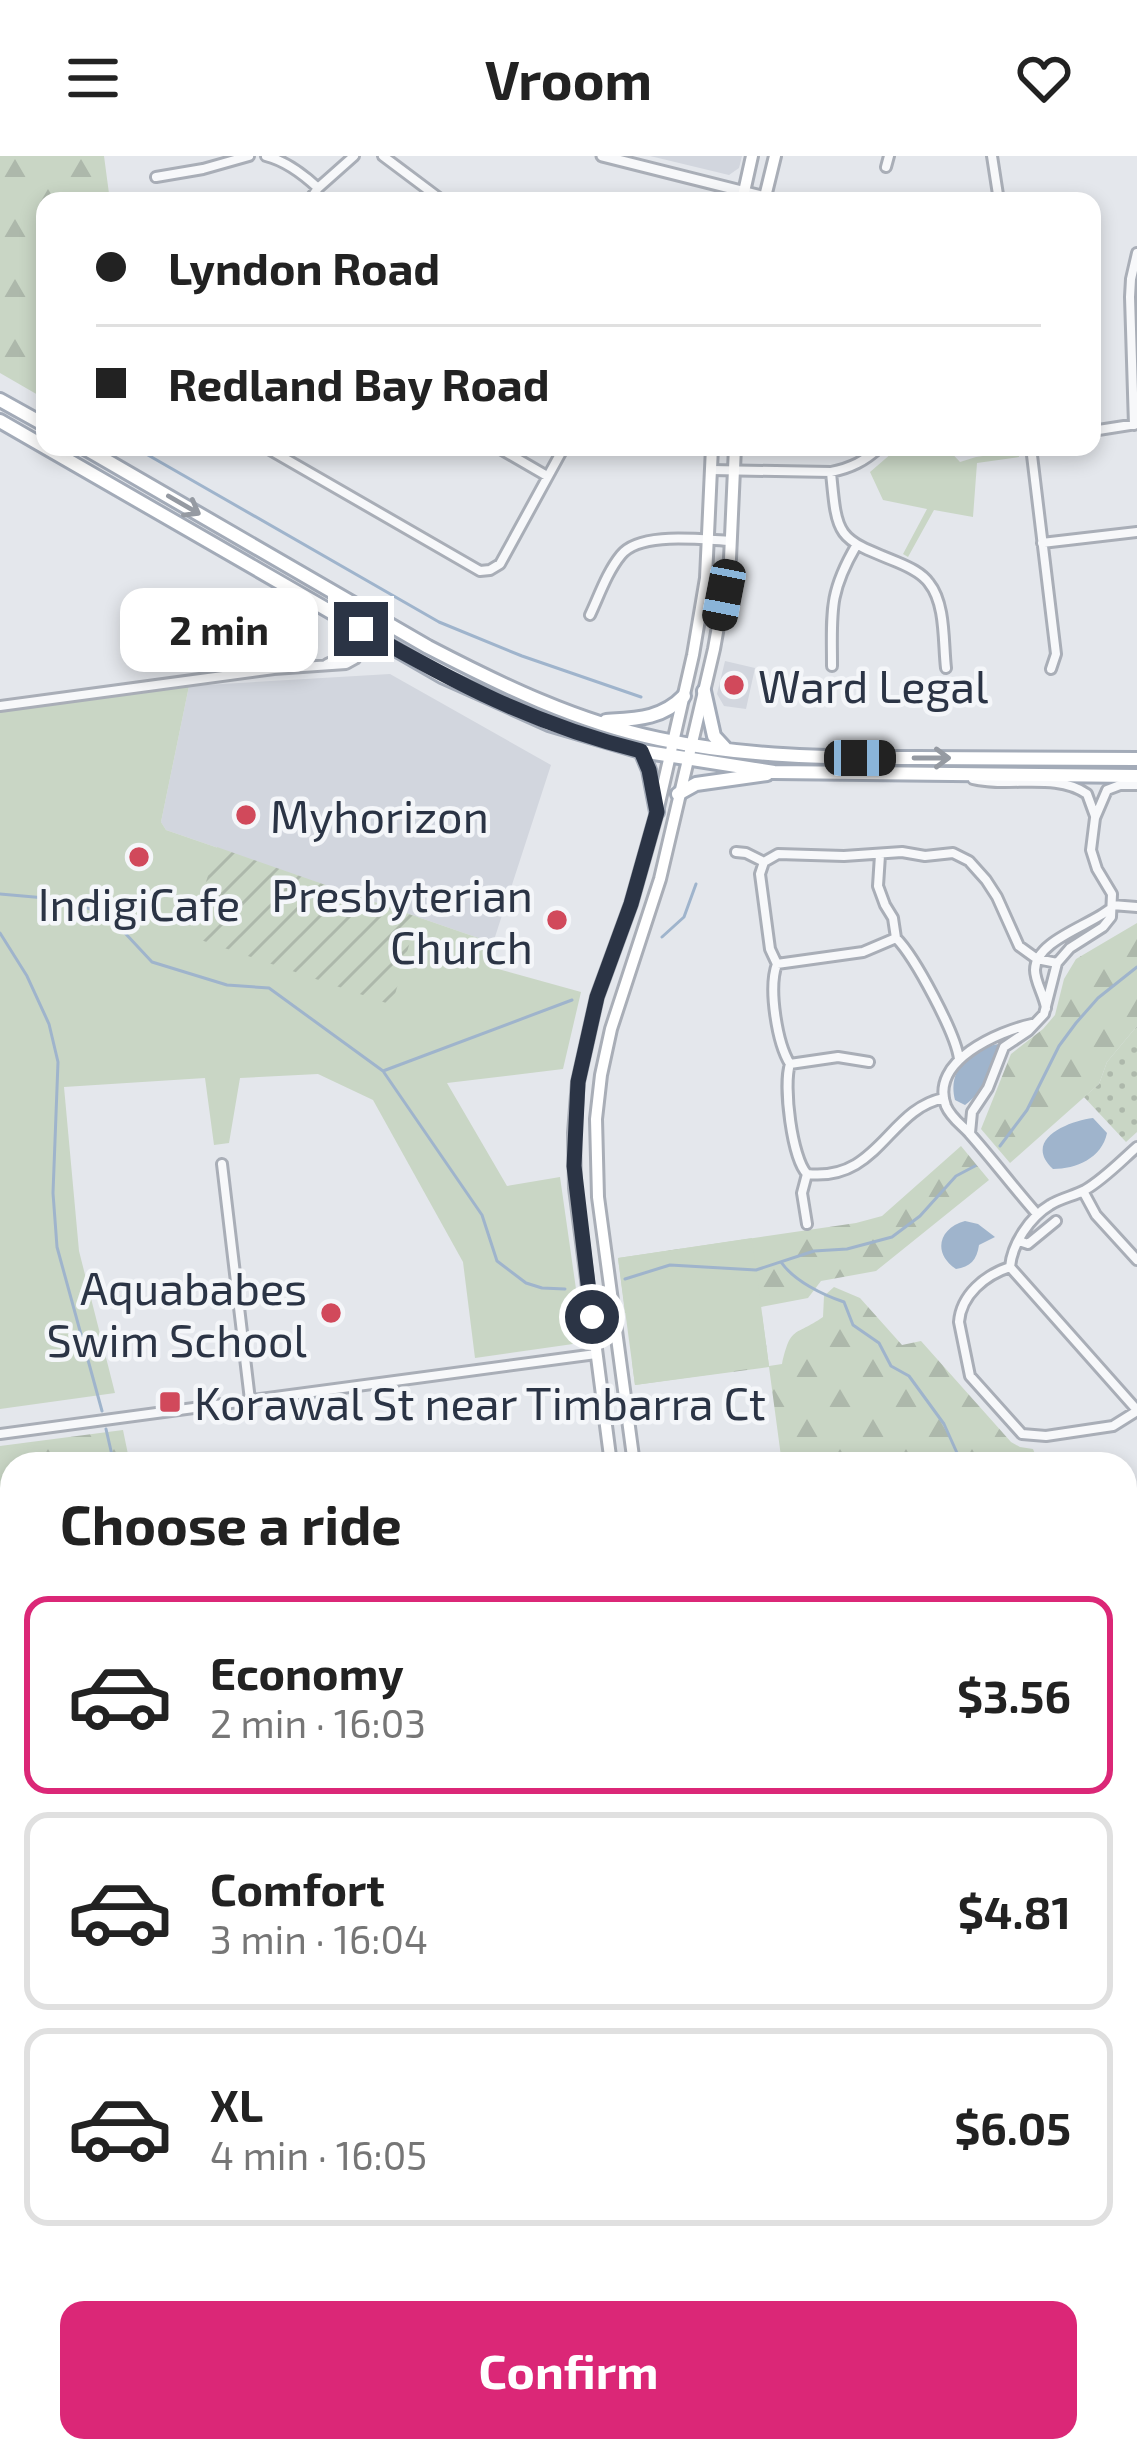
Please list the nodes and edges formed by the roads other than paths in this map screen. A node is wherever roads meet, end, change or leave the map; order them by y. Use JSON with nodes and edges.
{"nodes":[{"id":1,"x":250,"y":156,"type":"edge"},
{"id":2,"x":266,"y":156,"type":"edge"},
{"id":3,"x":354,"y":156,"type":"edge"},
{"id":4,"x":383,"y":156,"type":"edge"},
{"id":5,"x":602,"y":156,"type":"edge"},
{"id":6,"x":752,"y":156,"type":"edge"},
{"id":7,"x":776,"y":156,"type":"edge"},
{"id":8,"x":992,"y":156,"type":"edge"},
{"id":9,"x":633,"y":161,"type":"edge"},
{"id":10,"x":156,"y":177,"type":"dead end"},
{"id":11,"x":318,"y":188,"type":"junction"},
{"id":12,"x":315,"y":192,"type":"edge"},
{"id":13,"x":431,"y":192,"type":"edge"},
{"id":14,"x":727,"y":192,"type":"edge"},
{"id":15,"x":743,"y":192,"type":"edge"},
{"id":16,"x":767,"y":192,"type":"edge"},
{"id":17,"x":997,"y":192,"type":"edge"},
{"id":18,"x":1137,"y":253,"type":"edge"},
{"id":19,"x":1133,"y":297,"type":"edge"},
{"id":20,"x":0,"y":400,"type":"edge"},
{"id":21,"x":36,"y":420,"type":"edge"},
{"id":22,"x":0,"y":422,"type":"edge"},
{"id":23,"x":1135,"y":424,"type":"edge"},
{"id":24,"x":1101,"y":430,"type":"edge"},
{"id":25,"x":36,"y":443,"type":"edge"},
{"id":26,"x":59,"y":456,"type":"edge"},
{"id":27,"x":98,"y":456,"type":"edge"},
{"id":28,"x":281,"y":456,"type":"edge"},
{"id":29,"x":513,"y":456,"type":"edge"},
{"id":30,"x":559,"y":456,"type":"edge"},
{"id":31,"x":712,"y":456,"type":"edge"},
{"id":32,"x":736,"y":456,"type":"edge"},
{"id":33,"x":867,"y":456,"type":"edge"},
{"id":34,"x":1032,"y":456,"type":"edge"},
{"id":35,"x":711,"y":470,"type":"junction"},
{"id":36,"x":735,"y":470,"type":"junction"},
{"id":37,"x":831,"y":472,"type":"junction"},
{"id":38,"x":547,"y":476,"type":"junction"},
{"id":39,"x":1137,"y":532,"type":"edge"},
{"id":40,"x":708,"y":540,"type":"junction"},
{"id":41,"x":731,"y":541,"type":"junction"},
{"id":42,"x":1042,"y":542,"type":"junction"},
{"id":43,"x":856,"y":546,"type":"junction"},
{"id":44,"x":370,"y":614,"type":"junction"},
{"id":45,"x":590,"y":615,"type":"dead end"},
{"id":46,"x":360,"y":629,"type":"junction"},
{"id":47,"x":326,"y":664,"type":"junction"},
{"id":48,"x":832,"y":666,"type":"dead end"},
{"id":49,"x":946,"y":668,"type":"dead end"},
{"id":50,"x":1051,"y":668,"type":"dead end"},
{"id":51,"x":704,"y":692,"type":"junction"},
{"id":52,"x":684,"y":696,"type":"junction"},
{"id":53,"x":0,"y":706,"type":"edge"},
{"id":54,"x":598,"y":722,"type":"junction"},
{"id":55,"x":674,"y":742,"type":"junction"},
{"id":56,"x":726,"y":749,"type":"junction"},
{"id":57,"x":641,"y":751,"type":"junction"},
{"id":58,"x":688,"y":752,"type":"junction"},
{"id":59,"x":670,"y":757,"type":"junction"},
{"id":60,"x":1137,"y":759,"type":"edge"},
{"id":61,"x":774,"y":772,"type":"junction"},
{"id":62,"x":953,"y":774,"type":"junction"},
{"id":63,"x":1137,"y":781,"type":"edge"},
{"id":64,"x":678,"y":794,"type":"junction"},
{"id":65,"x":657,"y":812,"type":"junction"},
{"id":66,"x":1095,"y":818,"type":"junction"},
{"id":67,"x":736,"y":852,"type":"dead end"},
{"id":68,"x":880,"y":855,"type":"junction"},
{"id":69,"x":764,"y":862,"type":"junction"},
{"id":70,"x":1112,"y":907,"type":"junction"},
{"id":71,"x":1137,"y":908,"type":"edge"},
{"id":72,"x":896,"y":938,"type":"junction"},
{"id":73,"x":1037,"y":958,"type":"junction"},
{"id":74,"x":1057,"y":963,"type":"junction"},
{"id":75,"x":777,"y":964,"type":"junction"},
{"id":76,"x":1047,"y":1009,"type":"junction"},
{"id":77,"x":1034,"y":1024,"type":"junction"},
{"id":78,"x":958,"y":1044,"type":"junction"},
{"id":79,"x":971,"y":1048,"type":"junction"},
{"id":80,"x":959,"y":1059,"type":"junction"},
{"id":81,"x":869,"y":1061,"type":"dead end"},
{"id":82,"x":790,"y":1064,"type":"junction"},
{"id":83,"x":944,"y":1098,"type":"junction"},
{"id":84,"x":972,"y":1112,"type":"junction"},
{"id":85,"x":954,"y":1118,"type":"junction"},
{"id":86,"x":970,"y":1133,"type":"junction"},
{"id":87,"x":1137,"y":1147,"type":"edge"},
{"id":88,"x":222,"y":1165,"type":"dead end"},
{"id":89,"x":807,"y":1174,"type":"junction"},
{"id":90,"x":1083,"y":1192,"type":"junction"},
{"id":91,"x":1037,"y":1214,"type":"junction"},
{"id":92,"x":1056,"y":1221,"type":"dead end"},
{"id":93,"x":807,"y":1224,"type":"dead end"},
{"id":94,"x":1019,"y":1241,"type":"junction"},
{"id":95,"x":1137,"y":1260,"type":"edge"},
{"id":96,"x":1010,"y":1267,"type":"junction"},
{"id":97,"x":618,"y":1351,"type":"junction"},
{"id":98,"x":596,"y":1354,"type":"junction"},
{"id":99,"x":250,"y":1400,"type":"junction"},
{"id":100,"x":1137,"y":1410,"type":"edge"},
{"id":101,"x":0,"y":1434,"type":"edge"},
{"id":102,"x":609,"y":1452,"type":"edge"},
{"id":103,"x":632,"y":1452,"type":"edge"}],
"edges":[{"from":1,"to":10,"type":"street"},
{"from":2,"to":11,"type":"street"},
{"from":3,"to":11,"type":"street"},
{"from":4,"to":13,"type":"street"},
{"from":5,"to":9,"type":"street"},
{"from":6,"to":15,"type":"main road"},
{"from":7,"to":16,"type":"main road"},
{"from":8,"to":17,"type":"street"},
{"from":9,"to":14,"type":"street"},
{"from":11,"to":12,"type":"street"},
{"from":18,"to":19,"type":"street"},
{"from":19,"to":23,"type":"street"},
{"from":20,"to":21,"type":"main road"},
{"from":22,"to":25,"type":"main road"},
{"from":23,"to":24,"type":"street"},
{"from":26,"to":46,"type":"main road"},
{"from":27,"to":44,"type":"main road","one_way":true},
{"from":28,"to":38,"type":"street"},
{"from":29,"to":38,"type":"street"},
{"from":30,"to":38,"type":"street"},
{"from":31,"to":35,"type":"main road"},
{"from":32,"to":36,"type":"main road"},
{"from":33,"to":37,"type":"street"},
{"from":34,"to":42,"type":"street"},
{"from":35,"to":36,"type":"street"},
{"from":35,"to":40,"type":"main road"},
{"from":36,"to":37,"type":"street"},
{"from":36,"to":41,"type":"main road"},
{"from":37,"to":43,"type":"street"},
{"from":39,"to":42,"type":"street"},
{"from":40,"to":41,"type":"street"},
{"from":40,"to":45,"type":"street"},
{"from":40,"to":52,"type":"main road"},
{"from":41,"to":51,"type":"main road"},
{"from":42,"to":50,"type":"street"},
{"from":43,"to":48,"type":"street"},
{"from":43,"to":49,"type":"street"},
{"from":44,"to":46,"type":"main road"},
{"from":44,"to":54,"type":"main road"},
{"from":46,"to":47,"type":"street"},
{"from":46,"to":47,"type":"street"},
{"from":46,"to":57,"type":"main road"},
{"from":47,"to":53,"type":"street"},
{"from":51,"to":56,"type":"main road"},
{"from":51,"to":58,"type":"main road"},
{"from":52,"to":54,"type":"main road"},
{"from":52,"to":55,"type":"main road"},
{"from":54,"to":55,"type":"main road"},
{"from":55,"to":58,"type":"main road"},
{"from":55,"to":59,"type":"main road"},
{"from":56,"to":58,"type":"main road"},
{"from":56,"to":60,"type":"main road","one_way":true},
{"from":57,"to":59,"type":"main road"},
{"from":57,"to":65,"type":"main road"},
{"from":58,"to":59,"type":"main road"},
{"from":58,"to":61,"type":"main road"},
{"from":58,"to":64,"type":"main road"},
{"from":59,"to":65,"type":"main road"},
{"from":61,"to":62,"type":"main road"},
{"from":61,"to":64,"type":"main road"},
{"from":62,"to":63,"type":"main road"},
{"from":62,"to":66,"type":"street"},
{"from":63,"to":66,"type":"street"},
{"from":64,"to":97,"type":"main road"},
{"from":65,"to":98,"type":"main road"},
{"from":66,"to":70,"type":"street"},
{"from":67,"to":69,"type":"street"},
{"from":68,"to":69,"type":"street"},
{"from":68,"to":72,"type":"street"},
{"from":68,"to":73,"type":"street"},
{"from":69,"to":75,"type":"street"},
{"from":70,"to":71,"type":"street"},
{"from":70,"to":73,"type":"street"},
{"from":70,"to":74,"type":"street"},
{"from":72,"to":75,"type":"street"},
{"from":72,"to":78,"type":"street"},
{"from":73,"to":74,"type":"street"},
{"from":73,"to":76,"type":"street"},
{"from":74,"to":76,"type":"street"},
{"from":75,"to":82,"type":"street"},
{"from":76,"to":77,"type":"street"},
{"from":77,"to":79,"type":"street"},
{"from":77,"to":84,"type":"street"},
{"from":78,"to":79,"type":"street"},
{"from":78,"to":80,"type":"street"},
{"from":79,"to":80,"type":"street"},
{"from":80,"to":83,"type":"street"},
{"from":81,"to":82,"type":"street"},
{"from":82,"to":89,"type":"street"},
{"from":83,"to":85,"type":"street"},
{"from":83,"to":89,"type":"street"},
{"from":84,"to":85,"type":"street"},
{"from":84,"to":86,"type":"street"},
{"from":85,"to":86,"type":"street"},
{"from":86,"to":91,"type":"street"},
{"from":87,"to":90,"type":"street"},
{"from":88,"to":99,"type":"street"},
{"from":89,"to":93,"type":"street"},
{"from":90,"to":91,"type":"street"},
{"from":90,"to":95,"type":"street"},
{"from":91,"to":94,"type":"street"},
{"from":92,"to":94,"type":"street"},
{"from":94,"to":96,"type":"street"},
{"from":96,"to":100,"type":"street"},
{"from":96,"to":100,"type":"street"},
{"from":97,"to":98,"type":"main road"},
{"from":97,"to":103,"type":"main road"},
{"from":98,"to":99,"type":"street"},
{"from":98,"to":102,"type":"main road"},
{"from":99,"to":101,"type":"street"}]}
